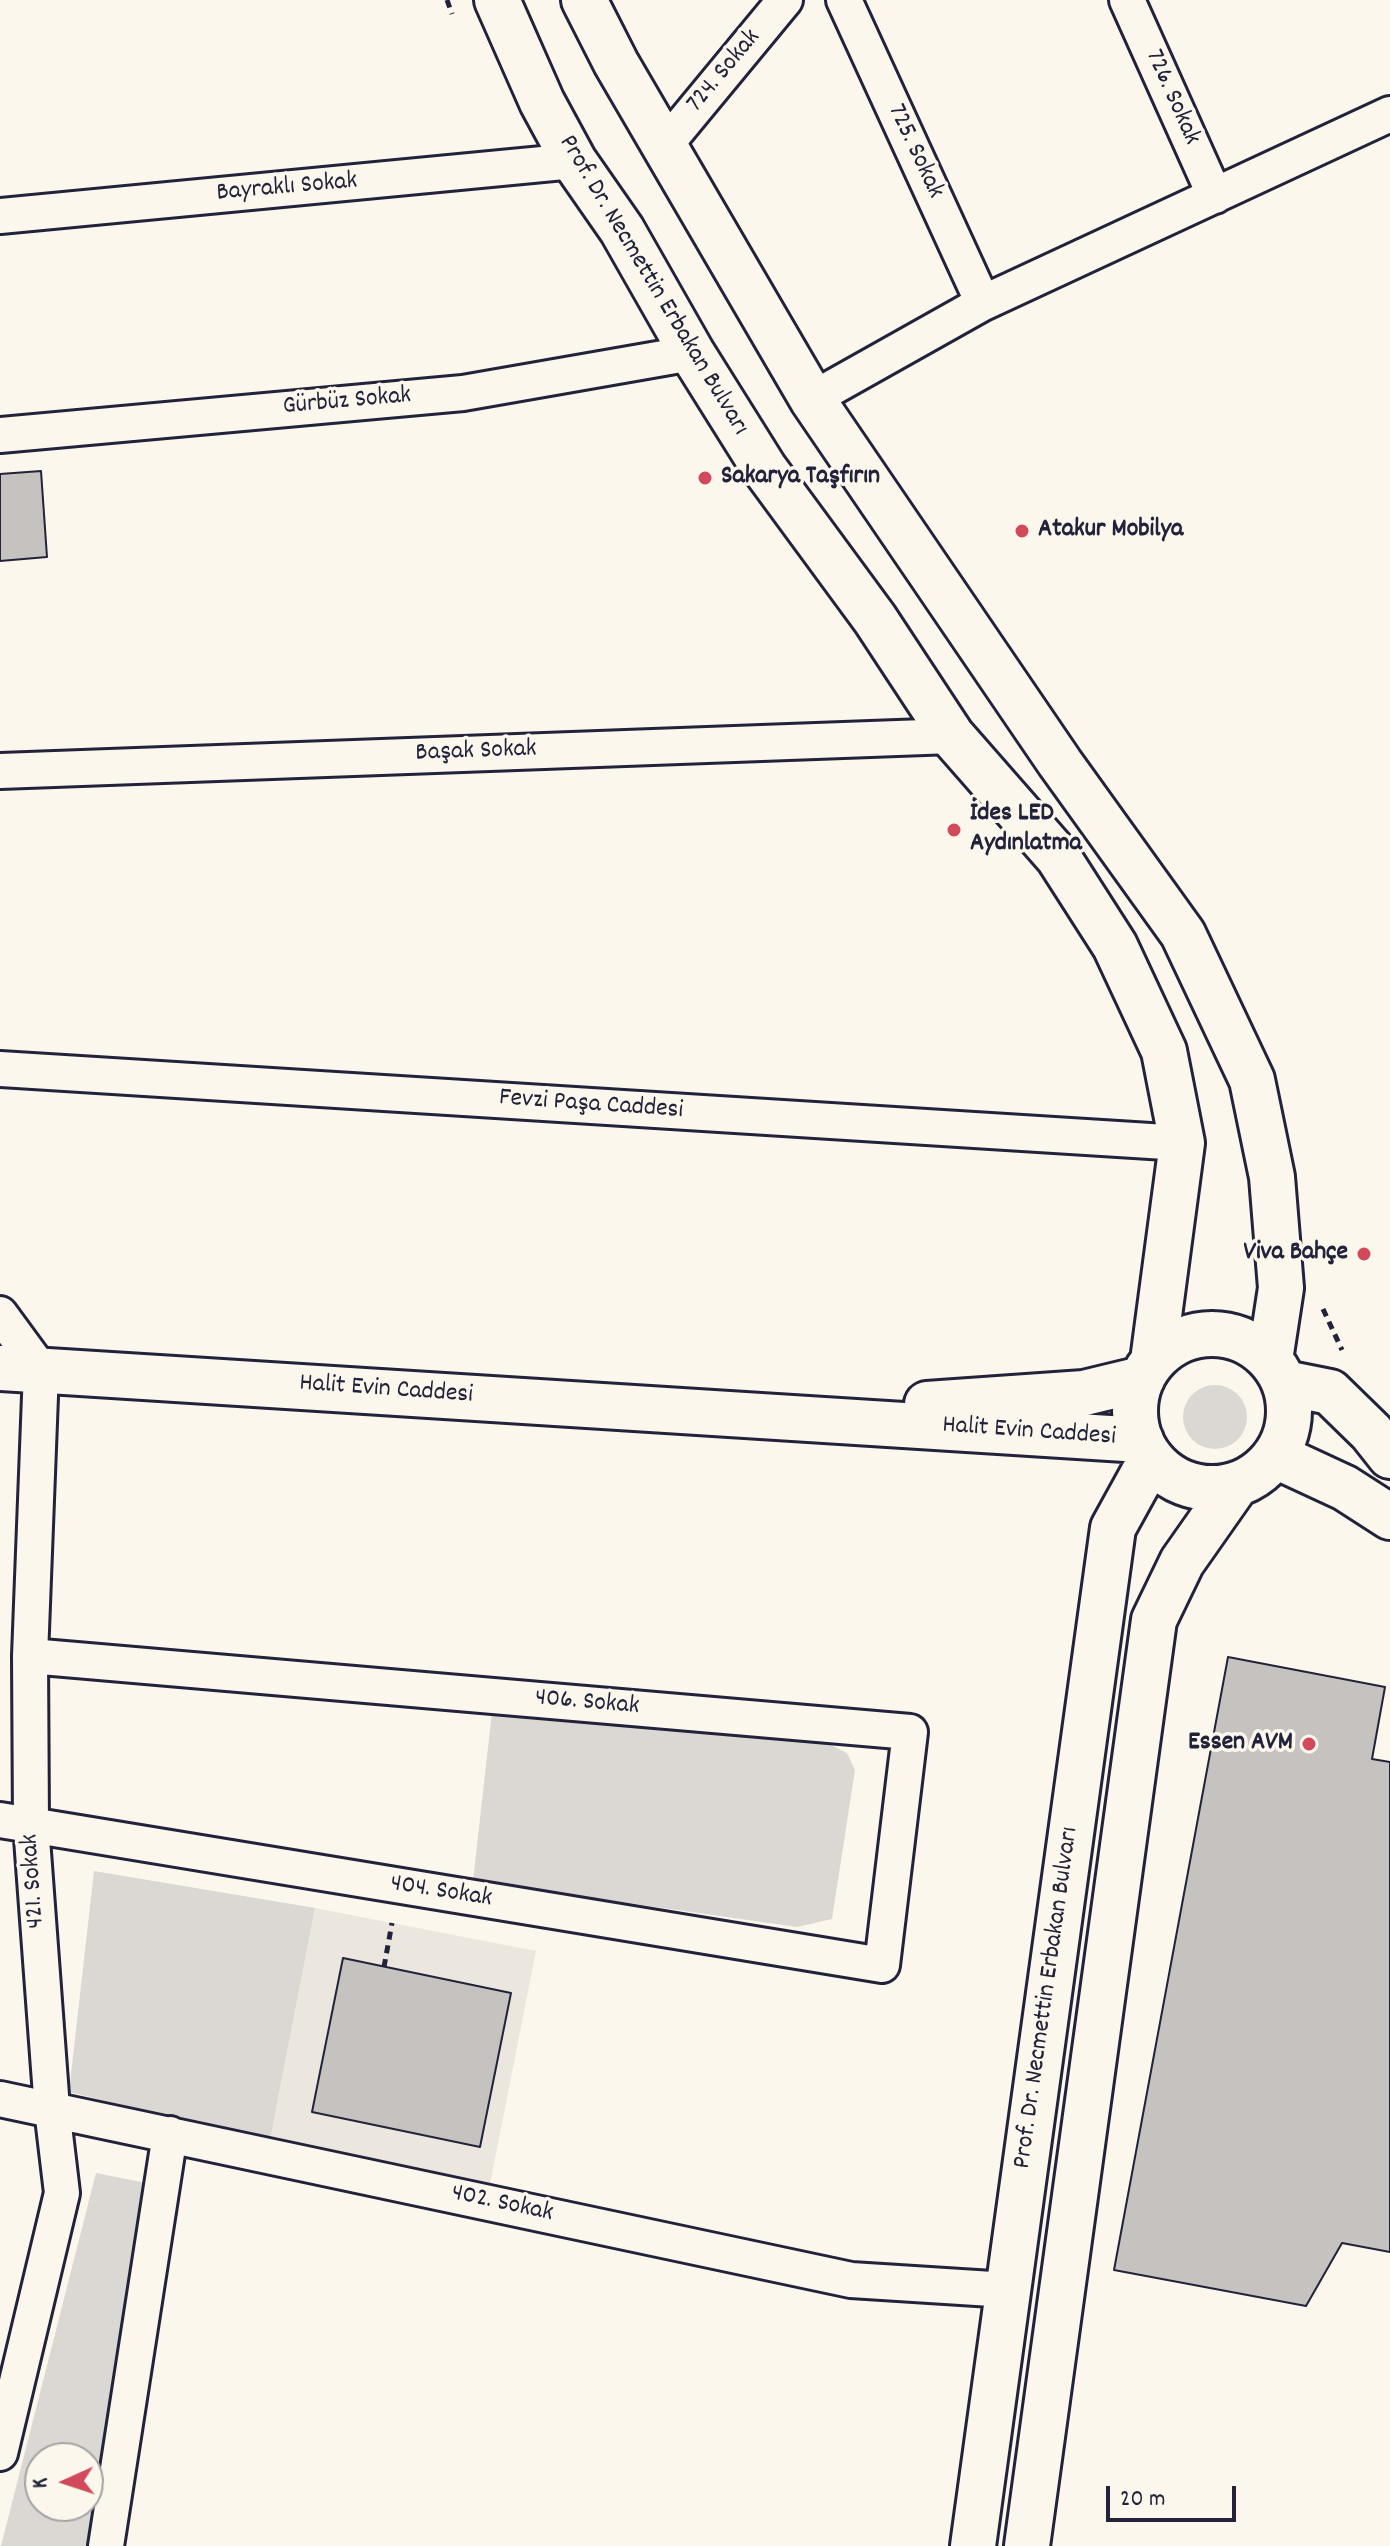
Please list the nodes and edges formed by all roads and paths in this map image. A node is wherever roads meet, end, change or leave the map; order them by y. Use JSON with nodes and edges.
{"nodes":[{"id":1,"x":447,"y":0,"type":"edge"},
{"id":2,"x":497,"y":0,"type":"edge"},
{"id":3,"x":584,"y":0,"type":"edge"},
{"id":4,"x":785,"y":0,"type":"edge"},
{"id":5,"x":844,"y":0,"type":"edge"},
{"id":6,"x":1127,"y":0,"type":"edge"},
{"id":7,"x":457,"y":27,"type":"dead end"},
{"id":8,"x":1390,"y":114,"type":"edge"},
{"id":9,"x":666,"y":144,"type":"junction"},
{"id":10,"x":574,"y":161,"type":"junction"},
{"id":11,"x":1215,"y":196,"type":"junction"},
{"id":12,"x":0,"y":216,"type":"edge"},
{"id":13,"x":983,"y":303,"type":"junction"},
{"id":14,"x":692,"y":353,"type":"junction"},
{"id":15,"x":812,"y":399,"type":"junction"},
{"id":16,"x":0,"y":435,"type":"edge"},
{"id":17,"x":952,"y":736,"type":"junction"},
{"id":18,"x":0,"y":771,"type":"edge"},
{"id":19,"x":0,"y":1069,"type":"edge"},
{"id":20,"x":1182,"y":1143,"type":"junction"},
{"id":21,"x":0,"y":1314,"type":"edge"},
{"id":22,"x":20,"y":1369,"type":"edge"},
{"id":23,"x":1148,"y":1370,"type":"junction"},
{"id":24,"x":1278,"y":1372,"type":"junction"},
{"id":25,"x":773,"y":1415,"type":"junction"},
{"id":26,"x":1146,"y":1450,"type":"junction"},
{"id":27,"x":1276,"y":1456,"type":"junction"},
{"id":28,"x":1390,"y":1456,"type":"edge"},
{"id":29,"x":1236,"y":1485,"type":"junction"},
{"id":30,"x":1390,"y":1517,"type":"edge"},
{"id":31,"x":30,"y":1656,"type":"junction"},
{"id":32,"x":15,"y":1822,"type":"edge"},
{"id":33,"x":392,"y":1922,"type":"dead end"},
{"id":34,"x":882,"y":1965,"type":"joint"},
{"id":35,"x":384,"y":1967,"type":"dead end"},
{"id":36,"x":0,"y":2099,"type":"edge"},
{"id":37,"x":52,"y":2109,"type":"junction"},
{"id":38,"x":170,"y":2134,"type":"junction"},
{"id":39,"x":1008,"y":2290,"type":"junction"},
{"id":40,"x":0,"y":2453,"type":"edge"},
{"id":41,"x":106,"y":2546,"type":"edge"},
{"id":42,"x":973,"y":2546,"type":"edge"},
{"id":43,"x":1027,"y":2546,"type":"edge"}],
"edges":[{"from":1,"to":7,"type":"path"},
{"from":2,"to":10,"type":"main road","name":"Prof. Dr. Necmettin Erbakan Bulvarı"},
{"from":3,"to":9,"type":"main road"},
{"from":4,"to":9,"type":"street","name":"724. Sokak"},
{"from":5,"to":13,"type":"street","name":"725. Sokak"},
{"from":6,"to":11,"type":"street","name":"726. Sokak"},
{"from":8,"to":11,"type":"street"},
{"from":9,"to":15,"type":"main road"},
{"from":10,"to":12,"type":"street","name":"Bayraklı Sokak"},
{"from":10,"to":14,"type":"main road","name":"Prof. Dr. Necmettin Erbakan Bulvarı"},
{"from":11,"to":13,"type":"street"},
{"from":13,"to":15,"type":"street"},
{"from":14,"to":16,"type":"street","name":"Gürbüz Sokak"},
{"from":14,"to":17,"type":"main road","name":"Prof. Dr. Necmettin Erbakan Bulvarı"},
{"from":15,"to":24,"type":"main road"},
{"from":17,"to":18,"type":"street","name":"Başak Sokak"},
{"from":17,"to":20,"type":"main road","name":"Prof. Dr. Necmettin Erbakan Bulvarı"},
{"from":19,"to":20,"type":"street","name":"Fevzi Paşa Caddesi"},
{"from":20,"to":23,"type":"main road","name":"Prof. Dr. Necmettin Erbakan Bulvarı"},
{"from":21,"to":22,"type":"street"},
{"from":22,"to":25,"type":"main road","name":"Halit Evin Caddesi"},
{"from":22,"to":31,"type":"street","name":"421. Sokak"},
{"from":23,"to":24,"type":"main road"},
{"from":23,"to":25,"type":"main road","name":"Halit Evin Caddesi"},
{"from":23,"to":26,"type":"main road"},
{"from":24,"to":27,"type":"main road"},
{"from":24,"to":28,"type":"main road"},
{"from":25,"to":26,"type":"main road","name":"Halit Evin Caddesi"},
{"from":26,"to":29,"type":"main road"},
{"from":26,"to":39,"type":"main road","name":"Prof. Dr. Necmettin Erbakan Bulvarı"},
{"from":27,"to":29,"type":"main road"},
{"from":27,"to":30,"type":"main road"},
{"from":29,"to":43,"type":"main road","name":"Prof. Dr. Necmettin Erbakan Bulvarı"},
{"from":31,"to":32,"type":"street","name":"421. Sokak"},
{"from":31,"to":34,"type":"street","name":"406. Sokak"},
{"from":32,"to":34,"type":"street","name":"404. Sokak"},
{"from":32,"to":37,"type":"street","name":"421. Sokak"},
{"from":33,"to":35,"type":"path"},
{"from":36,"to":37,"type":"street","name":"402. Sokak"},
{"from":37,"to":38,"type":"street","name":"402. Sokak"},
{"from":37,"to":40,"type":"street","name":"421. Sokak"},
{"from":38,"to":39,"type":"street","name":"402. Sokak"},
{"from":38,"to":41,"type":"street"},
{"from":39,"to":42,"type":"main road","name":"Prof. Dr. Necmettin Erbakan Bulvarı"}]}
